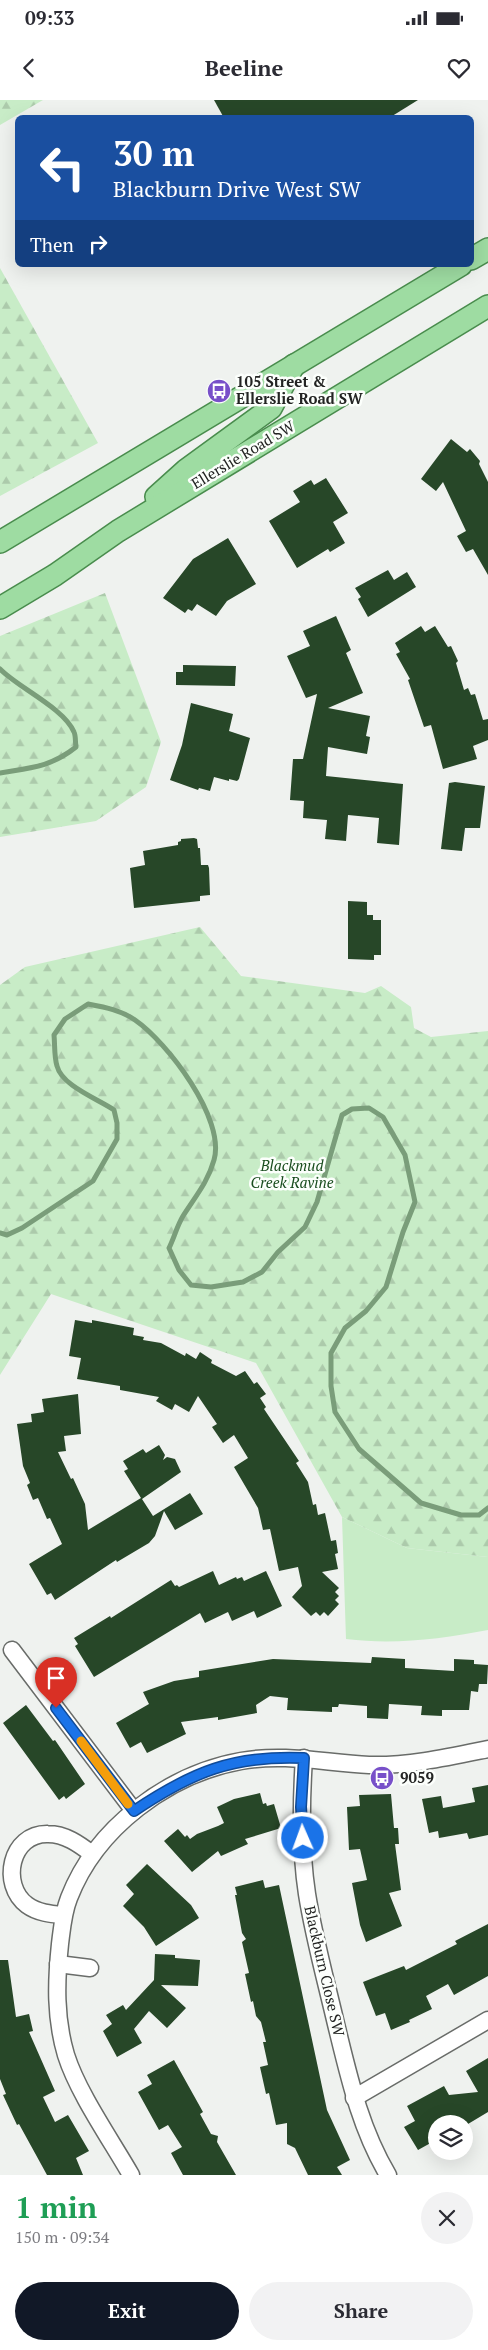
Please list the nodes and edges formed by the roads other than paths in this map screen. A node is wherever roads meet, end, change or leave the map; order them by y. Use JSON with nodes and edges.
{"nodes":[{"id":1,"x":488,"y":249,"type":"edge"},
{"id":2,"x":474,"y":257,"type":"edge"},
{"id":3,"x":458,"y":267,"type":"edge"},
{"id":4,"x":488,"y":306,"type":"edge"},
{"id":5,"x":294,"y":365,"type":"junction"},
{"id":6,"x":118,"y":531,"type":"junction"},
{"id":7,"x":0,"y":542,"type":"edge"},
{"id":8,"x":0,"y":608,"type":"edge"},
{"id":9,"x":12,"y":1650,"type":"dead end"},
{"id":10,"x":488,"y":1749,"type":"edge"},
{"id":11,"x":304,"y":1758,"type":"junction"},
{"id":12,"x":134,"y":1811,"type":"junction"},
{"id":13,"x":92,"y":1854,"type":"junction"},
{"id":14,"x":63,"y":1915,"type":"junction"},
{"id":15,"x":58,"y":1964,"type":"junction"},
{"id":16,"x":90,"y":1968,"type":"dead end"},
{"id":17,"x":488,"y":2020,"type":"edge"},
{"id":18,"x":354,"y":2098,"type":"junction"},
{"id":19,"x":131,"y":2175,"type":"edge"},
{"id":20,"x":388,"y":2175,"type":"edge"}],
"edges":[{"from":1,"to":2,"type":"main road"},
{"from":3,"to":5,"type":"main road"},
{"from":4,"to":6,"type":"main road","name":"Ellerslie Road SW"},
{"from":5,"to":6,"type":"main road"},
{"from":5,"to":7,"type":"main road"},
{"from":6,"to":8,"type":"main road","name":"Ellerslie Road SW"},
{"from":9,"to":12,"type":"street"},
{"from":10,"to":11,"type":"street"},
{"from":11,"to":12,"type":"street"},
{"from":11,"to":18,"type":"street","name":"Blackburn Close SW"},
{"from":12,"to":13,"type":"street"},
{"from":13,"to":14,"type":"street"},
{"from":13,"to":14,"type":"street"},
{"from":14,"to":15,"type":"street"},
{"from":15,"to":16,"type":"street"},
{"from":15,"to":19,"type":"street"},
{"from":17,"to":18,"type":"street"},
{"from":18,"to":20,"type":"street","name":"Blackburn Close SW"}]}
